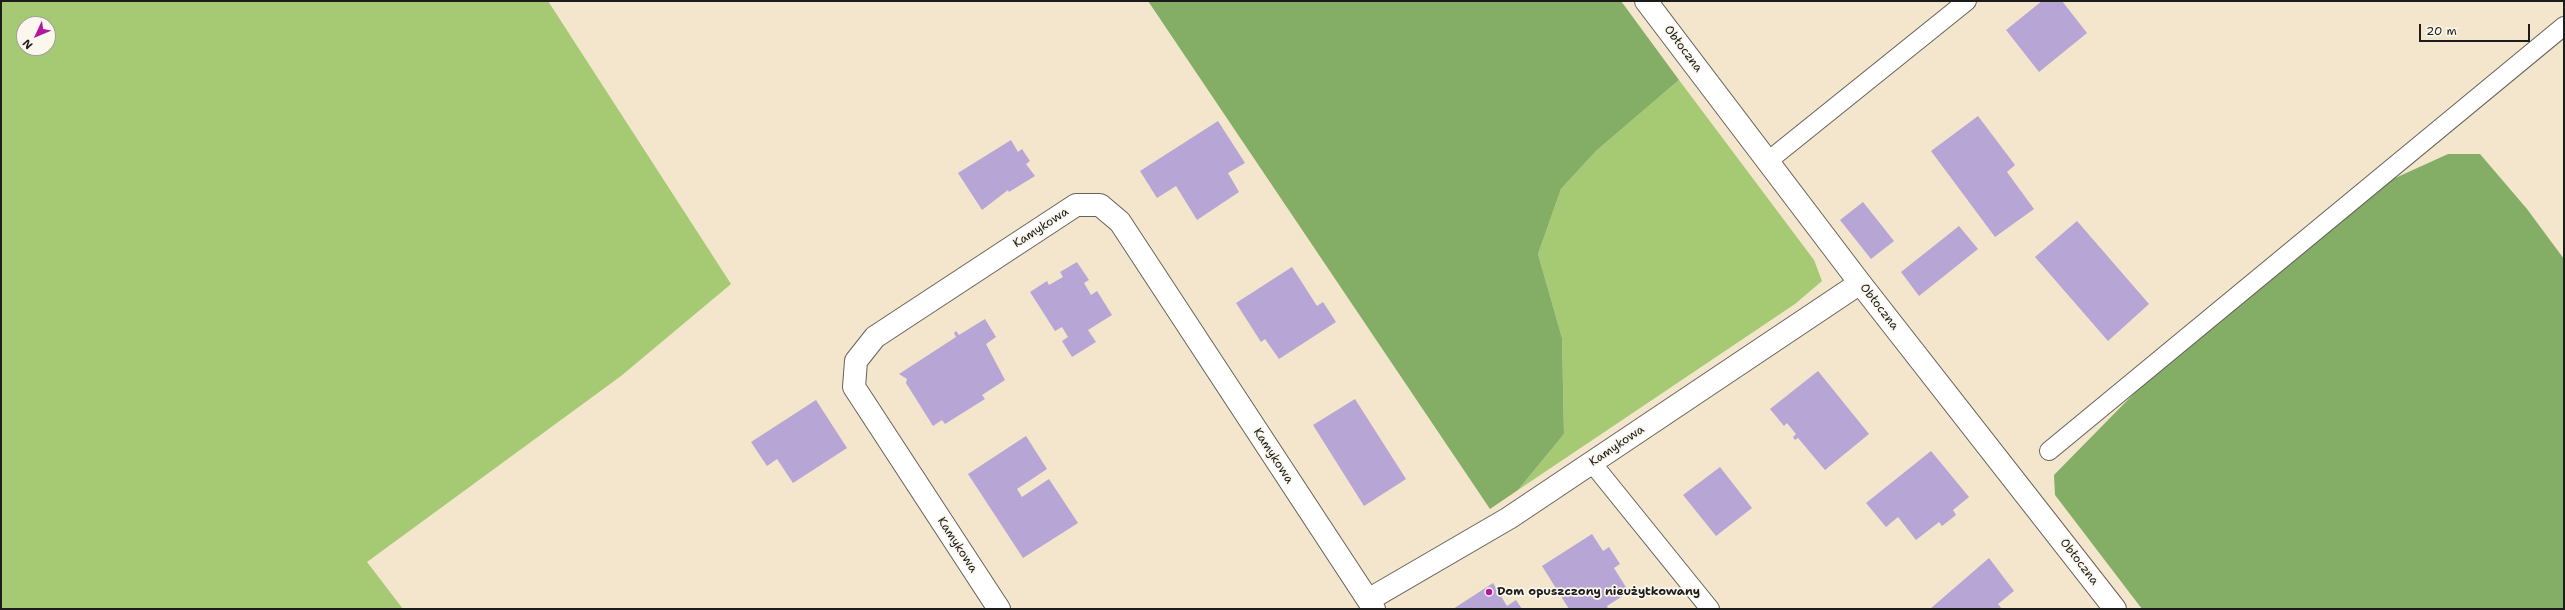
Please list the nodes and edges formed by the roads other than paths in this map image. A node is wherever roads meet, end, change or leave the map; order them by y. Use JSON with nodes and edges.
{"nodes":[{"id":1,"x":1646,"y":1,"type":"edge"},
{"id":2,"x":1967,"y":1,"type":"edge"},
{"id":3,"x":2564,"y":26,"type":"edge"},
{"id":4,"x":1768,"y":161,"type":"junction"},
{"id":5,"x":1860,"y":282,"type":"junction"},
{"id":6,"x":2048,"y":451,"type":"dead end"},
{"id":7,"x":1592,"y":463,"type":"junction"},
{"id":8,"x":1371,"y":604,"type":"edge"},
{"id":9,"x":999,"y":609,"type":"edge"},
{"id":10,"x":1710,"y":609,"type":"edge"},
{"id":11,"x":2115,"y":609,"type":"edge"}],
"edges":[{"from":1,"to":4,"type":"street","name":"Obłoczna"},
{"from":2,"to":4,"type":"lane"},
{"from":3,"to":6,"type":"lane"},
{"from":4,"to":5,"type":"street","name":"Obłoczna"},
{"from":5,"to":7,"type":"street","name":"Kamykowa"},
{"from":5,"to":11,"type":"street","name":"Obłoczna"},
{"from":7,"to":8,"type":"street","name":"Kamykowa"},
{"from":7,"to":10,"type":"lane"},
{"from":8,"to":9,"type":"street","name":"Kamykowa"}]}
